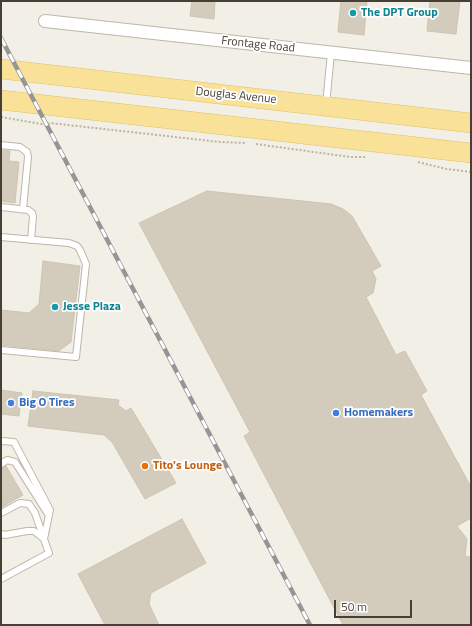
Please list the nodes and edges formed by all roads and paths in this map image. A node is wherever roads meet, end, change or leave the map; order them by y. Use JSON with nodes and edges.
{"nodes":[{"id":1,"x":45,"y":21,"type":"dead end"},
{"id":2,"x":331,"y":53,"type":"junction"},
{"id":3,"x":471,"y":68,"type":"edge"},
{"id":4,"x":1,"y":69,"type":"edge"},
{"id":5,"x":1,"y":100,"type":"edge"},
{"id":6,"x":326,"y":106,"type":"junction"},
{"id":7,"x":1,"y":117,"type":"edge"},
{"id":8,"x":471,"y":123,"type":"edge"},
{"id":9,"x":1,"y":145,"type":"edge"},
{"id":10,"x":471,"y":153,"type":"edge"},
{"id":11,"x":374,"y":156,"type":"dead end"},
{"id":12,"x":416,"y":162,"type":"dead end"},
{"id":13,"x":471,"y":172,"type":"edge"},
{"id":14,"x":1,"y":207,"type":"edge"},
{"id":15,"x":23,"y":209,"type":"junction"},
{"id":16,"x":1,"y":237,"type":"edge"},
{"id":17,"x":31,"y":240,"type":"junction"},
{"id":18,"x":1,"y":350,"type":"edge"},
{"id":19,"x":1,"y":441,"type":"edge"},
{"id":20,"x":1,"y":464,"type":"edge"},
{"id":21,"x":1,"y":513,"type":"edge"},
{"id":22,"x":49,"y":516,"type":"junction"},
{"id":23,"x":1,"y":534,"type":"edge"},
{"id":24,"x":44,"y":539,"type":"junction"},
{"id":25,"x":1,"y":579,"type":"edge"}],
"edges":[{"from":1,"to":2,"type":"street","name":"Frontage Road"},
{"from":2,"to":3,"type":"street","name":"Frontage Road"},
{"from":2,"to":6,"type":"lane"},
{"from":4,"to":6,"type":"main road","name":"Douglas Avenue"},
{"from":5,"to":10,"type":"main road"},
{"from":6,"to":8,"type":"main road","name":"Douglas Avenue"},
{"from":7,"to":11,"type":"path"},
{"from":9,"to":15,"type":"lane"},
{"from":12,"to":13,"type":"path"},
{"from":14,"to":15,"type":"lane"},
{"from":15,"to":17,"type":"lane"},
{"from":16,"to":17,"type":"lane"},
{"from":17,"to":18,"type":"lane"},
{"from":19,"to":22,"type":"lane"},
{"from":20,"to":22,"type":"lane"},
{"from":21,"to":24,"type":"lane"},
{"from":22,"to":24,"type":"lane"},
{"from":23,"to":24,"type":"lane"},
{"from":24,"to":25,"type":"lane"}]}
